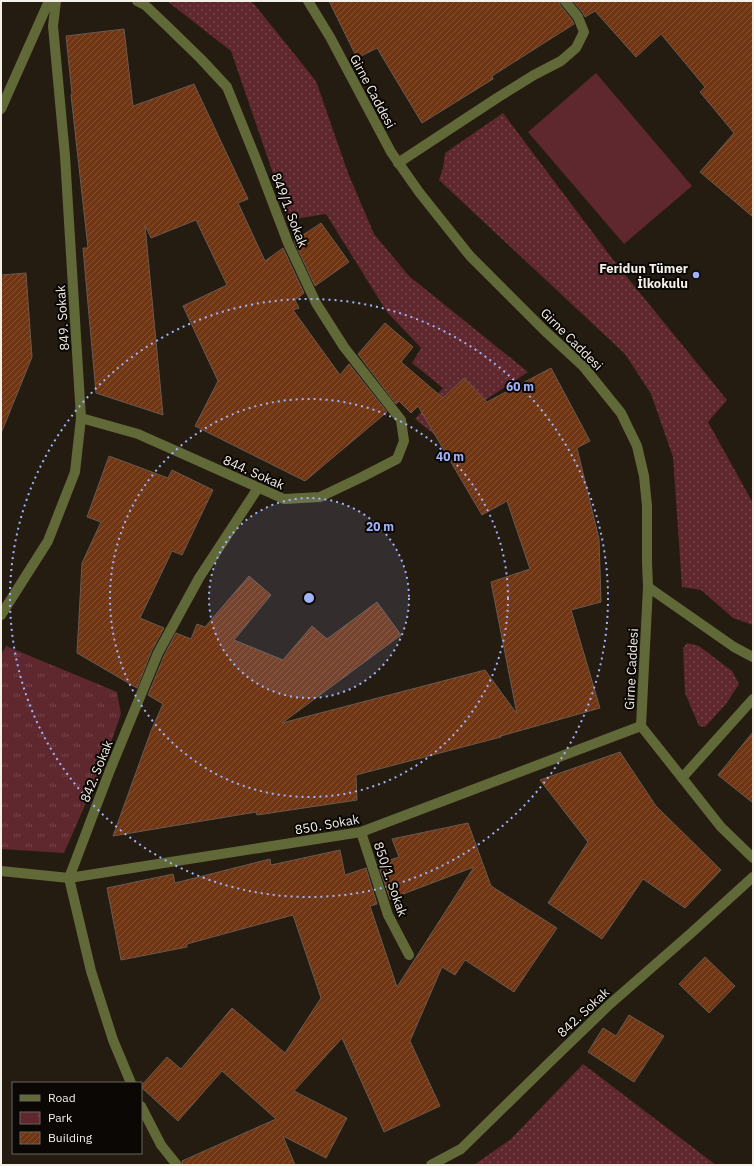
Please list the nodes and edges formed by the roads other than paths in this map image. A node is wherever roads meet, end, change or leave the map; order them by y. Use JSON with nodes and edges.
{"nodes":[{"id":1,"x":49,"y":1,"type":"edge"},
{"id":2,"x":56,"y":1,"type":"edge"},
{"id":3,"x":137,"y":1,"type":"edge"},
{"id":4,"x":308,"y":1,"type":"edge"},
{"id":5,"x":565,"y":1,"type":"edge"},
{"id":6,"x":1,"y":109,"type":"edge"},
{"id":7,"x":398,"y":162,"type":"junction"},
{"id":8,"x":81,"y":418,"type":"junction"},
{"id":9,"x":404,"y":441,"type":"joint"},
{"id":10,"x":258,"y":488,"type":"junction"},
{"id":11,"x":648,"y":587,"type":"junction"},
{"id":12,"x":1,"y":615,"type":"edge"},
{"id":13,"x":753,"y":657,"type":"edge"},
{"id":14,"x":753,"y":699,"type":"edge"},
{"id":15,"x":641,"y":726,"type":"junction"},
{"id":16,"x":682,"y":778,"type":"junction"},
{"id":17,"x":361,"y":832,"type":"junction"},
{"id":18,"x":753,"y":858,"type":"edge"},
{"id":19,"x":1,"y":871,"type":"edge"},
{"id":20,"x":753,"y":877,"type":"edge"},
{"id":21,"x":69,"y":878,"type":"junction"},
{"id":22,"x":409,"y":955,"type":"dead end"},
{"id":23,"x":131,"y":1082,"type":"edge"},
{"id":24,"x":142,"y":1108,"type":"edge"},
{"id":25,"x":177,"y":1165,"type":"edge"},
{"id":26,"x":431,"y":1165,"type":"edge"}],
"edges":[{"from":1,"to":6,"type":"street"},
{"from":2,"to":8,"type":"street","name":"849. Sokak"},
{"from":3,"to":9,"type":"street","name":"849/1. Sokak"},
{"from":4,"to":7,"type":"street","name":"Girne Caddesi"},
{"from":5,"to":7,"type":"street"},
{"from":7,"to":11,"type":"street","name":"Girne Caddesi"},
{"from":8,"to":10,"type":"street","name":"844. Sokak"},
{"from":8,"to":12,"type":"street","name":"849. Sokak"},
{"from":9,"to":10,"type":"street","name":"844. Sokak"},
{"from":10,"to":21,"type":"street","name":"842. Sokak"},
{"from":11,"to":13,"type":"street"},
{"from":11,"to":15,"type":"street","name":"Girne Caddesi"},
{"from":14,"to":16,"type":"street"},
{"from":15,"to":16,"type":"street","name":"Girne Caddesi"},
{"from":15,"to":17,"type":"street","name":"850. Sokak"},
{"from":16,"to":18,"type":"street","name":"Girne Caddesi"},
{"from":17,"to":21,"type":"street","name":"850. Sokak"},
{"from":17,"to":22,"type":"street","name":"850/1. Sokak"},
{"from":19,"to":21,"type":"street","name":"850. Sokak"},
{"from":20,"to":26,"type":"street","name":"842. Sokak"},
{"from":21,"to":23,"type":"street"},
{"from":24,"to":25,"type":"street"}]}
